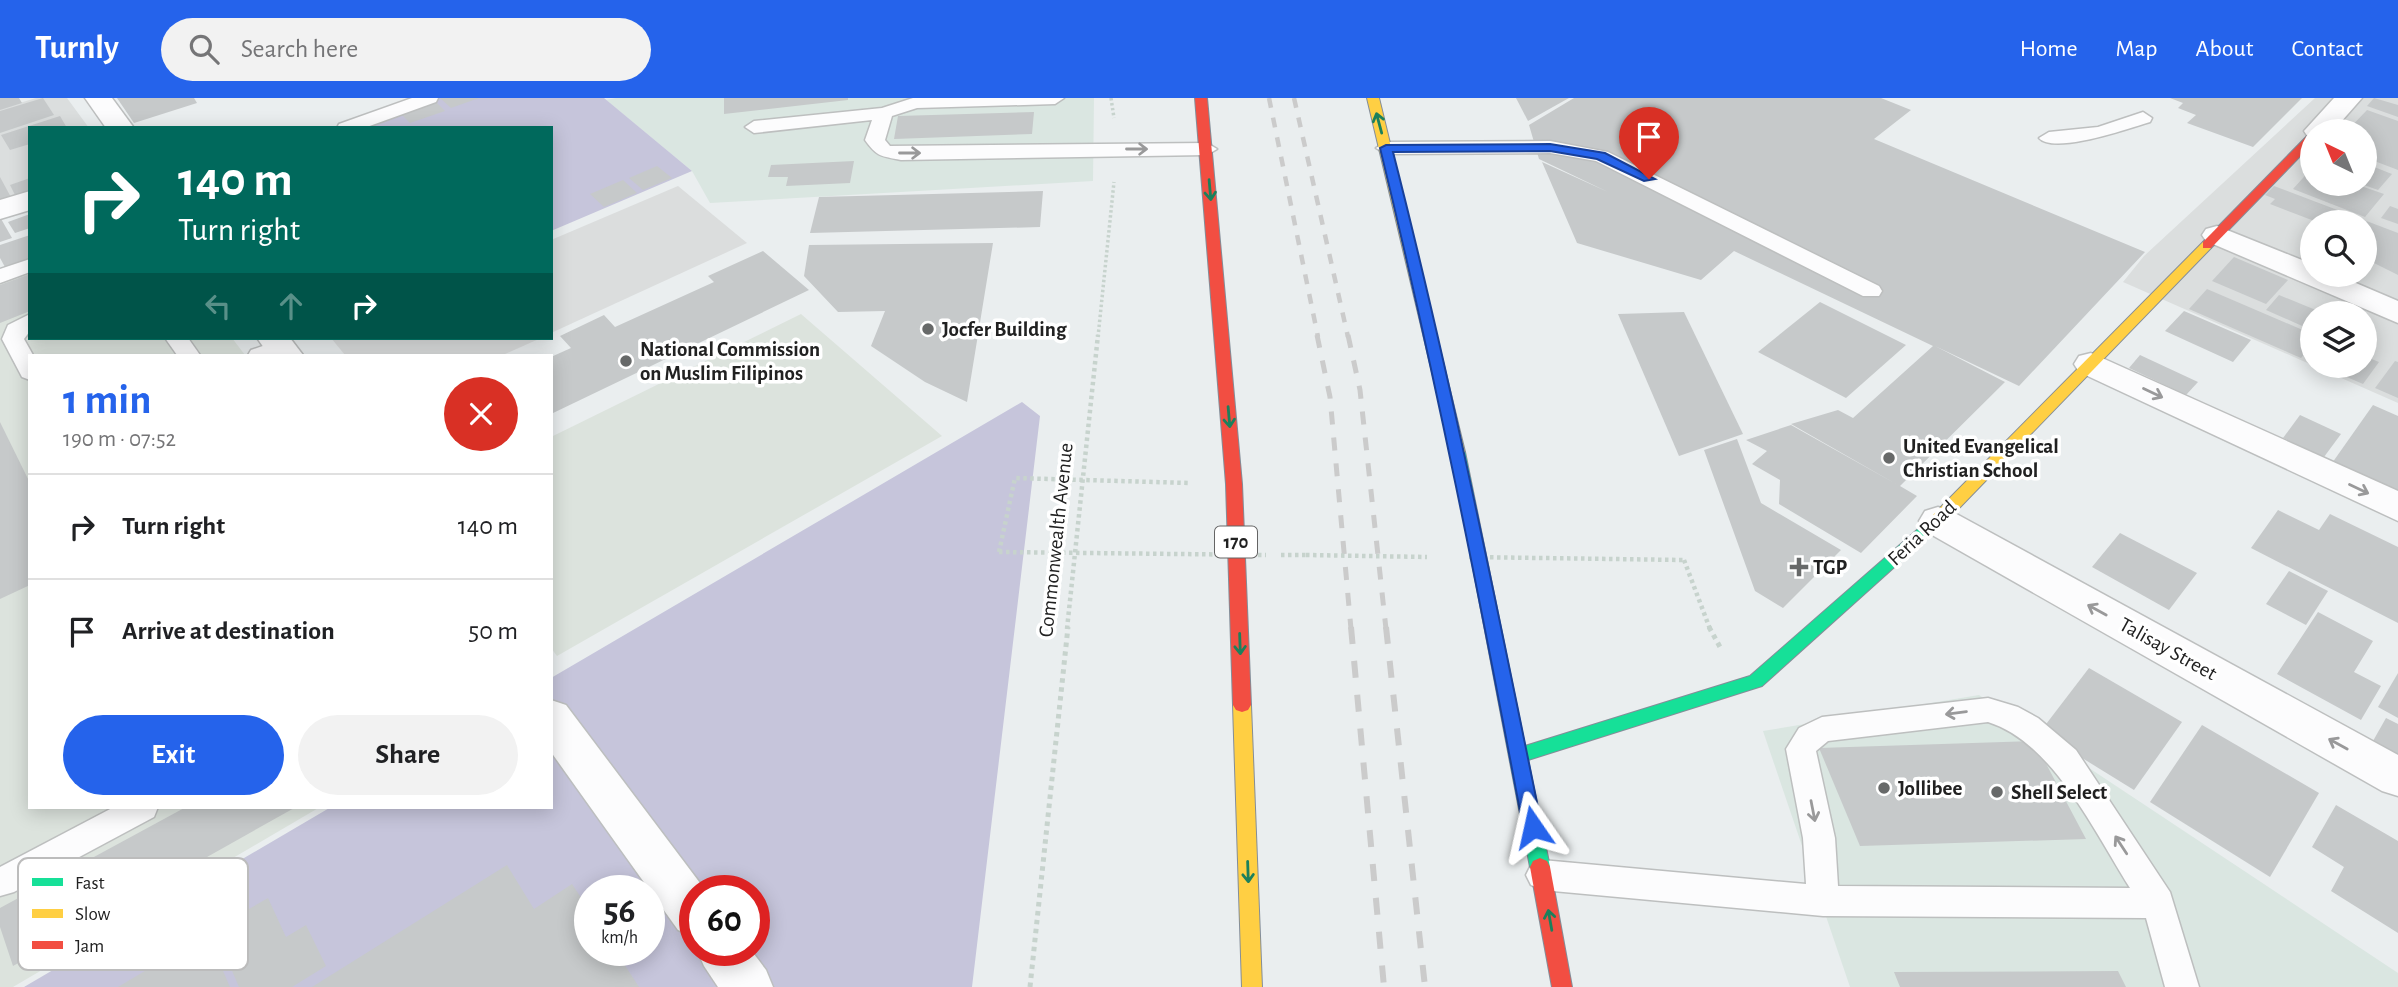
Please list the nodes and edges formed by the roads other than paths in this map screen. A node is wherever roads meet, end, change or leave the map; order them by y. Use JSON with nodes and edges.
{"nodes":[{"id":1,"x":98,"y":98,"type":"edge"},
{"id":2,"x":429,"y":98,"type":"edge"},
{"id":3,"x":1055,"y":98,"type":"edge"},
{"id":4,"x":1201,"y":98,"type":"edge"},
{"id":5,"x":1373,"y":98,"type":"edge"},
{"id":6,"x":2349,"y":98,"type":"edge"},
{"id":7,"x":884,"y":113,"type":"junction"},
{"id":8,"x":2143,"y":118,"type":"dead end"},
{"id":9,"x":2329,"y":119,"type":"edge"},
{"id":10,"x":119,"y":126,"type":"edge"},
{"id":11,"x":352,"y":126,"type":"edge"},
{"id":12,"x":754,"y":127,"type":"dead end"},
{"id":13,"x":2049,"y":138,"type":"dead end"},
{"id":14,"x":1386,"y":148,"type":"junction"},
{"id":15,"x":1207,"y":149,"type":"junction"},
{"id":16,"x":2300,"y":149,"type":"edge"},
{"id":17,"x":28,"y":201,"type":"edge"},
{"id":18,"x":0,"y":211,"type":"edge"},
{"id":19,"x":2217,"y":235,"type":"junction"},
{"id":20,"x":28,"y":266,"type":"edge"},
{"id":21,"x":0,"y":276,"type":"edge"},
{"id":22,"x":1871,"y":290,"type":"dead end"},
{"id":23,"x":2398,"y":313,"type":"edge"},
{"id":24,"x":28,"y":322,"type":"edge"},
{"id":25,"x":178,"y":340,"type":"edge"},
{"id":26,"x":188,"y":354,"type":"edge"},
{"id":27,"x":2091,"y":364,"type":"junction"},
{"id":28,"x":28,"y":368,"type":"edge"},
{"id":29,"x":2398,"y":507,"type":"edge"},
{"id":30,"x":1938,"y":522,"type":"junction"},
{"id":31,"x":553,"y":721,"type":"edge"},
{"id":32,"x":1519,"y":755,"type":"junction"},
{"id":33,"x":2398,"y":777,"type":"edge"},
{"id":34,"x":139,"y":809,"type":"edge"},
{"id":35,"x":48,"y":858,"type":"edge"},
{"id":36,"x":18,"y":874,"type":"edge"},
{"id":37,"x":1542,"y":875,"type":"junction"},
{"id":38,"x":3,"y":882,"type":"dead end"},
{"id":39,"x":679,"y":892,"type":"edge"},
{"id":40,"x":1823,"y":901,"type":"junction"},
{"id":41,"x":2158,"y":903,"type":"junction"},
{"id":42,"x":733,"y":966,"type":"edge"},
{"id":43,"x":748,"y":987,"type":"edge"},
{"id":44,"x":1252,"y":987,"type":"edge"},
{"id":45,"x":1562,"y":987,"type":"edge"},
{"id":46,"x":2182,"y":987,"type":"edge"}],
"edges":[{"from":1,"to":10,"type":"street"},
{"from":2,"to":11,"type":"lane"},
{"from":3,"to":7,"type":"lane"},
{"from":4,"to":15,"type":"main road","number":"170"},
{"from":14,"to":5,"type":"main road","one_way":true},
{"from":6,"to":9,"type":"street"},
{"from":7,"to":12,"type":"lane"},
{"from":7,"to":15,"type":"lane","one_way":true},
{"from":8,"to":13,"type":"lane"},
{"from":14,"to":22,"type":"lane"},
{"from":14,"to":32,"type":"main road"},
{"from":15,"to":44,"type":"main road","number":"170","one_way":true},
{"from":16,"to":19,"type":"main road","name":"Feria Road"},
{"from":17,"to":18,"type":"street"},
{"from":19,"to":23,"type":"street"},
{"from":19,"to":27,"type":"main road","name":"Feria Road"},
{"from":20,"to":21,"type":"lane"},
{"from":24,"to":28,"type":"lane"},
{"from":25,"to":26,"type":"lane"},
{"from":27,"to":29,"type":"street","one_way":true},
{"from":27,"to":30,"type":"main road","name":"Feria Road"},
{"from":30,"to":32,"type":"main road","name":"Feria Road"},
{"from":33,"to":30,"type":"street","name":"Talisay Street","one_way":true},
{"from":31,"to":39,"type":"street"},
{"from":32,"to":37,"type":"main road"},
{"from":34,"to":35,"type":"lane"},
{"from":36,"to":38,"type":"lane"},
{"from":37,"to":40,"type":"lane"},
{"from":45,"to":37,"type":"main road","one_way":true},
{"from":40,"to":41,"type":"lane"},
{"from":41,"to":40,"type":"lane","one_way":true},
{"from":41,"to":46,"type":"lane"},
{"from":42,"to":43,"type":"street"}]}
